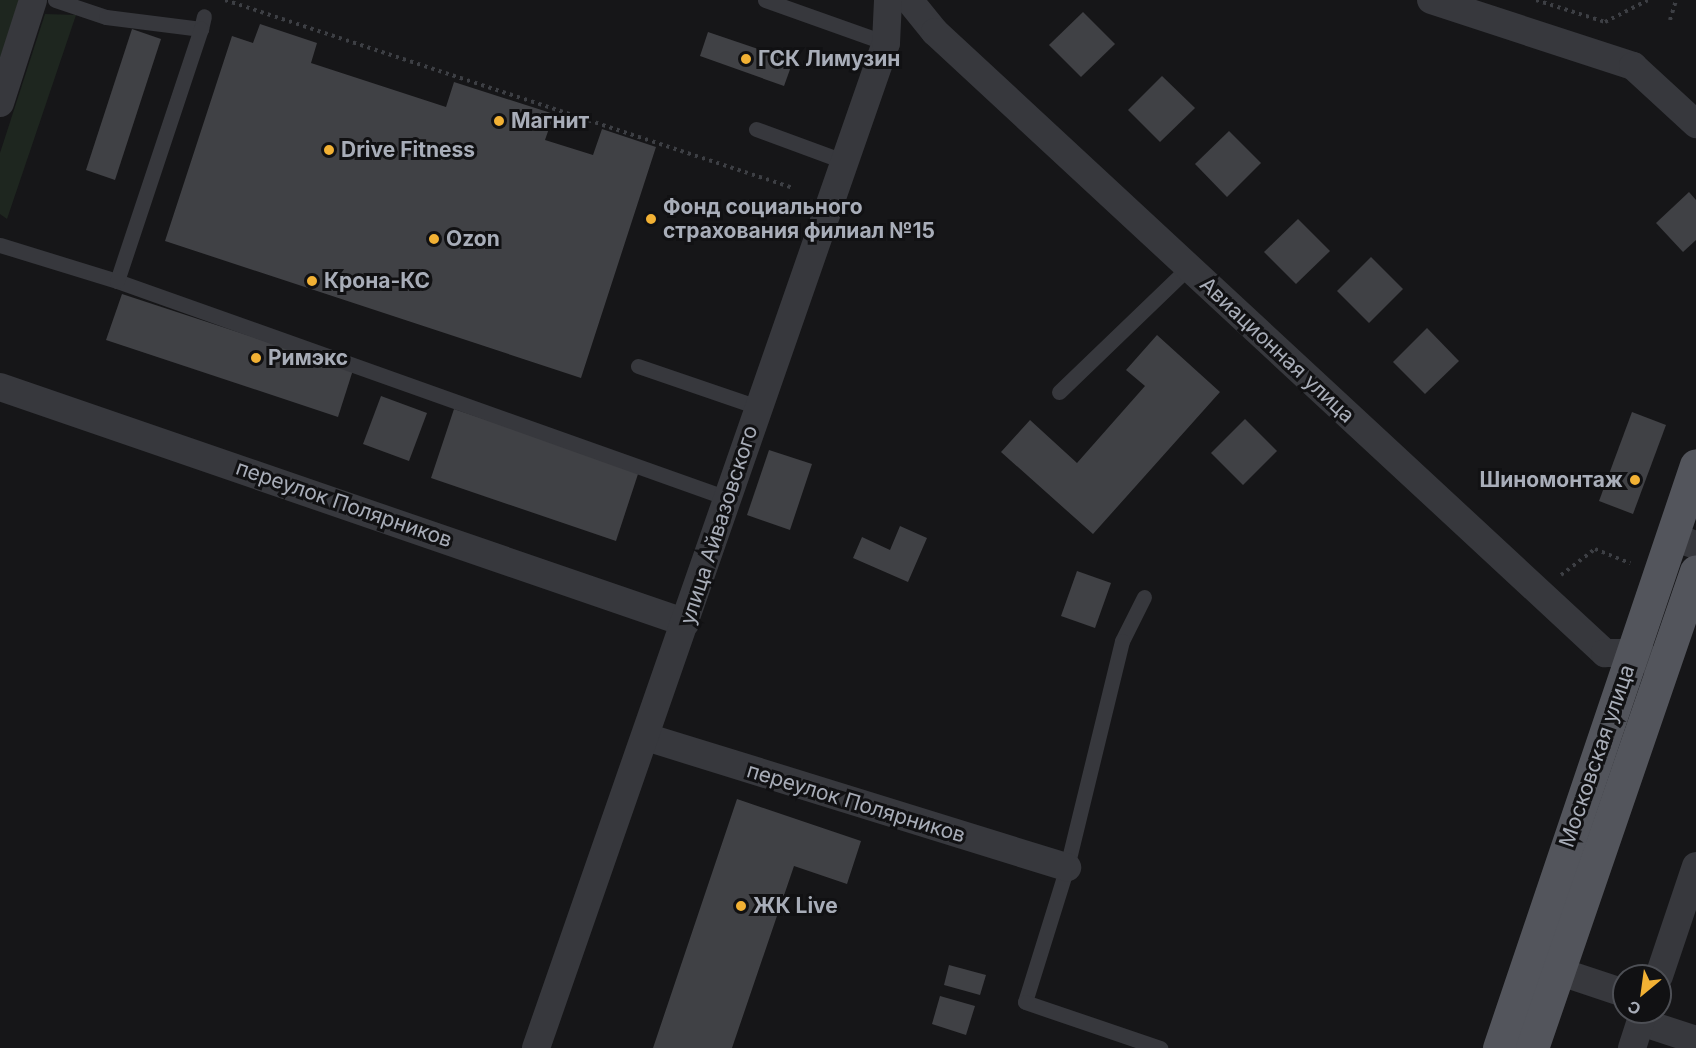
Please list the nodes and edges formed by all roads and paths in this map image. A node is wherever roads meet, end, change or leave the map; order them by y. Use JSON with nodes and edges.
{"nodes":[{"id":1,"x":33,"y":0,"type":"edge"},
{"id":2,"x":55,"y":0,"type":"edge"},
{"id":3,"x":225,"y":0,"type":"edge"},
{"id":4,"x":765,"y":0,"type":"edge"},
{"id":5,"x":888,"y":0,"type":"edge"},
{"id":6,"x":909,"y":0,"type":"edge"},
{"id":7,"x":1431,"y":0,"type":"edge"},
{"id":8,"x":1536,"y":0,"type":"edge"},
{"id":9,"x":1648,"y":0,"type":"edge"},
{"id":10,"x":1676,"y":0,"type":"edge"},
{"id":11,"x":1670,"y":20,"type":"dead end"},
{"id":12,"x":886,"y":43,"type":"junction"},
{"id":13,"x":0,"y":103,"type":"edge"},
{"id":14,"x":1696,"y":124,"type":"edge"},
{"id":15,"x":756,"y":129,"type":"dead end"},
{"id":16,"x":843,"y":161,"type":"junction"},
{"id":17,"x":793,"y":188,"type":"dead end"},
{"id":18,"x":0,"y":245,"type":"edge"},
{"id":19,"x":1188,"y":268,"type":"junction"},
{"id":20,"x":117,"y":281,"type":"junction"},
{"id":21,"x":638,"y":366,"type":"dead end"},
{"id":22,"x":0,"y":387,"type":"edge"},
{"id":23,"x":1059,"y":392,"type":"dead end"},
{"id":24,"x":758,"y":407,"type":"junction"},
{"id":25,"x":1696,"y":465,"type":"edge"},
{"id":26,"x":727,"y":498,"type":"junction"},
{"id":27,"x":1683,"y":541,"type":"edge"},
{"id":28,"x":1633,"y":564,"type":"dead end"},
{"id":29,"x":1696,"y":571,"type":"edge"},
{"id":30,"x":1551,"y":582,"type":"dead end"},
{"id":31,"x":1144,"y":597,"type":"dead end"},
{"id":32,"x":686,"y":623,"type":"junction"},
{"id":33,"x":1632,"y":653,"type":"junction"},
{"id":34,"x":1663,"y":664,"type":"junction"},
{"id":35,"x":645,"y":737,"type":"junction"},
{"id":36,"x":1696,"y":866,"type":"edge"},
{"id":37,"x":1067,"y":867,"type":"junction"},
{"id":38,"x":1663,"y":964,"type":"edge"},
{"id":39,"x":1558,"y":971,"type":"junction"},
{"id":40,"x":1612,"y":989,"type":"edge"},
{"id":41,"x":1639,"y":1027,"type":"edge"},
{"id":42,"x":1696,"y":1040,"type":"edge"},
{"id":43,"x":536,"y":1048,"type":"edge"},
{"id":44,"x":1160,"y":1048,"type":"edge"},
{"id":45,"x":1499,"y":1048,"type":"edge"},
{"id":46,"x":1532,"y":1048,"type":"edge"}],
"edges":[{"from":1,"to":13,"type":"street"},
{"from":2,"to":20,"type":"lane"},
{"from":3,"to":17,"type":"path"},
{"from":4,"to":12,"type":"lane"},
{"from":5,"to":12,"type":"street","name":"улица Айвазовского"},
{"from":6,"to":19,"type":"street","name":"Авиационная улица"},
{"from":7,"to":14,"type":"street"},
{"from":8,"to":9,"type":"path"},
{"from":10,"to":11,"type":"path"},
{"from":12,"to":16,"type":"street","name":"улица Айвазовского"},
{"from":15,"to":16,"type":"lane"},
{"from":16,"to":24,"type":"street","name":"улица Айвазовского"},
{"from":18,"to":20,"type":"lane"},
{"from":19,"to":23,"type":"lane"},
{"from":19,"to":33,"type":"street","name":"Авиационная улица"},
{"from":20,"to":26,"type":"lane"},
{"from":21,"to":24,"type":"lane"},
{"from":22,"to":32,"type":"street","name":"переулок Полярников"},
{"from":24,"to":26,"type":"street","name":"улица Айвазовского"},
{"from":25,"to":27,"type":"main road","name":"Московская улица"},
{"from":26,"to":32,"type":"street","name":"улица Айвазовского"},
{"from":27,"to":33,"type":"main road","name":"Московская улица"},
{"from":28,"to":30,"type":"path"},
{"from":29,"to":34,"type":"main road","name":"Московская улица"},
{"from":31,"to":37,"type":"lane"},
{"from":32,"to":35,"type":"street","name":"улица Айвазовского"},
{"from":33,"to":34,"type":"street","name":"Авиационная улица"},
{"from":33,"to":45,"type":"main road","name":"Московская улица"},
{"from":34,"to":39,"type":"main road","name":"Московская улица"},
{"from":35,"to":37,"type":"street","name":"переулок Полярников"},
{"from":35,"to":43,"type":"street","name":"улица Айвазовского"},
{"from":36,"to":38,"type":"street"},
{"from":37,"to":44,"type":"lane"},
{"from":39,"to":40,"type":"street"},
{"from":39,"to":46,"type":"main road","name":"Московская улица"},
{"from":41,"to":42,"type":"street"}]}
